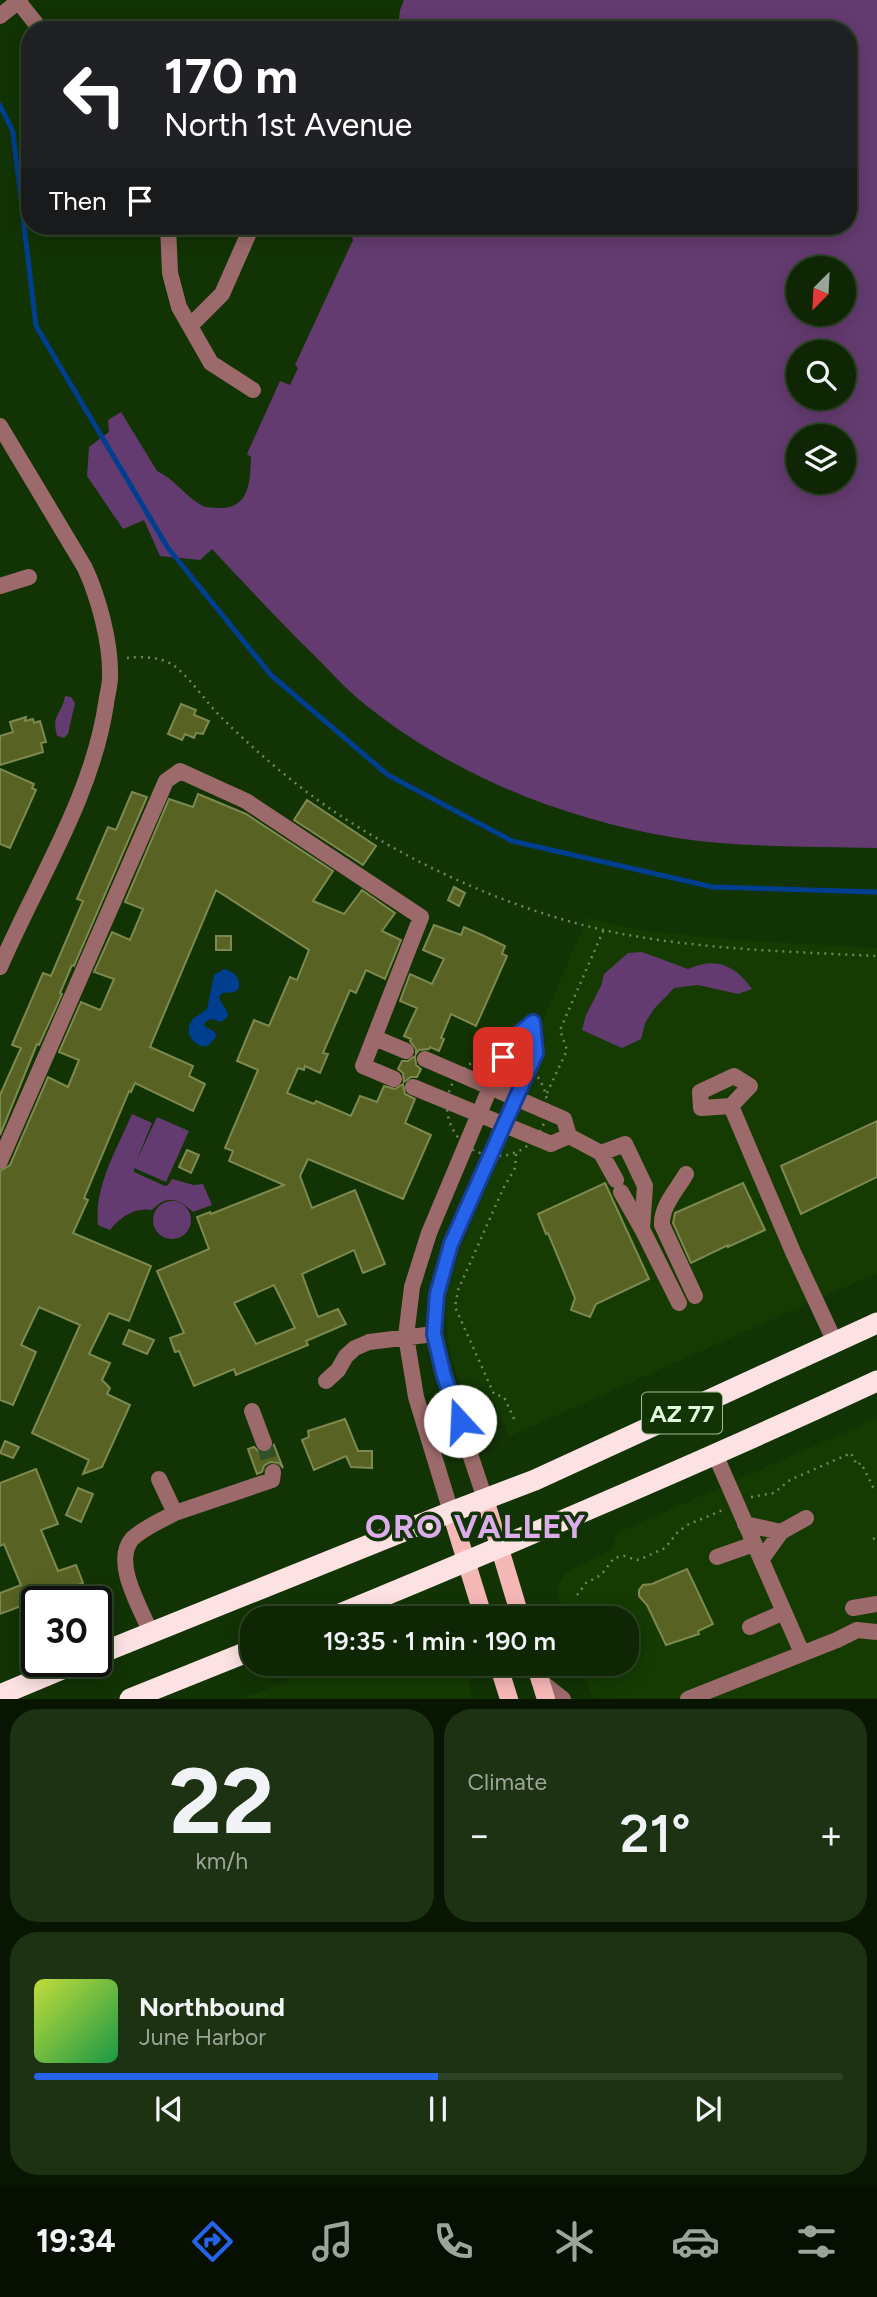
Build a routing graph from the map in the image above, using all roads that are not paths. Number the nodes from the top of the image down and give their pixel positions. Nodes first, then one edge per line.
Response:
1 (19, 1) edge
2 (0, 16) edge
3 (34, 21) edge
4 (169, 235) edge
5 (249, 235) edge
6 (191, 325) junction
7 (253, 390) dead end
8 (0, 426) edge
9 (29, 577) dead end
10 (0, 586) edge
11 (0, 967) edge
12 (375, 1038) junction
13 (406, 1051) dead end
14 (425, 1059) dead end
15 (445, 1068) junction
16 (394, 1079) dead end
17 (413, 1087) dead end
18 (490, 1087) junction
19 (432, 1095) junction
20 (516, 1098) junction
21 (731, 1106) dead end
22 (478, 1114) junction
23 (504, 1125) junction
24 (569, 1136) junction
25 (601, 1153) junction
26 (0, 1161) edge
27 (687, 1174) dead end
28 (642, 1228) junction
29 (695, 1296) dead end
30 (679, 1303) dead end
31 (877, 1323) edge
32 (434, 1334) junction
33 (406, 1336) junction
34 (835, 1342) junction
35 (326, 1381) dead end
36 (877, 1381) edge
37 (252, 1411) dead end
38 (264, 1443) tunnel mouth
39 (715, 1454) junction
40 (273, 1472) dead end
41 (159, 1479) dead end
42 (485, 1499) junction
43 (451, 1511) junction
44 (175, 1513) junction
45 (806, 1518) dead end
46 (745, 1524) junction
47 (781, 1532) junction
48 (754, 1544) junction
49 (500, 1547) junction
50 (717, 1558) dead end
51 (761, 1560) junction
52 (466, 1562) junction
53 (877, 1604) edge
54 (359, 1606) edge
55 (480, 1606) edge
56 (517, 1606) edge
57 (853, 1608) dead end
58 (784, 1612) junction
59 (750, 1627) dead end
60 (877, 1632) edge
61 (151, 1633) junction
62 (112, 1649) edge
63 (802, 1653) junction
64 (240, 1655) edge
65 (502, 1676) edge
66 (538, 1676) edge
67 (541, 1676) edge
68 (43, 1677) edge
69 (712, 1694) edge
70 (0, 1695) edge
71 (130, 1699) edge
72 (509, 1699) edge
73 (546, 1699) edge
74 (563, 1699) edge
75 (688, 1699) edge

1 - 2 street
1 - 3 street
4 - 6 street
5 - 6 street
6 - 7 street
8 - 11 street
9 - 10 street
12 - 13 street
12 - 16 street
12 - 26 street
14 - 15 street
15 - 18 street
15 - 19 street
17 - 19 street
18 - 20 street
18 - 20 street
18 - 22 street
19 - 22 street
20 - 23 street
20 - 24 street
21 - 34 street
22 - 23 street
22 - 33 street
23 - 24 street
23 - 32 street
24 - 25 street
25 - 28 street
25 - 28 street
27 - 29 street
28 - 30 street
31 - 34 highway, AZ 77
32 - 33 street
32 - 42 street
33 - 35 street
33 - 43 street
34 - 42 highway, AZ 77
36 - 39 highway, AZ 77
37 - 38 street
39 - 46 street
39 - 49 highway, AZ 77
40 - 44 street
41 - 44 street
42 - 43 highway, AZ 77
42 - 49 main road
43 - 52 main road
43 - 61 highway, AZ 77
44 - 61 street
45 - 47 street
46 - 47 street
46 - 48 street
47 - 51 street
48 - 50 street
48 - 51 street
49 - 52 highway, AZ 77
49 - 56 main road
51 - 58 street
52 - 54 highway, AZ 77
52 - 55 main road
53 - 57 street
58 - 59 street
58 - 63 street
60 - 63 street
61 - 62 highway, AZ 77
63 - 69 street
64 - 71 highway
65 - 72 main road
66 - 73 main road
67 - 74 street
68 - 70 highway
69 - 75 street

